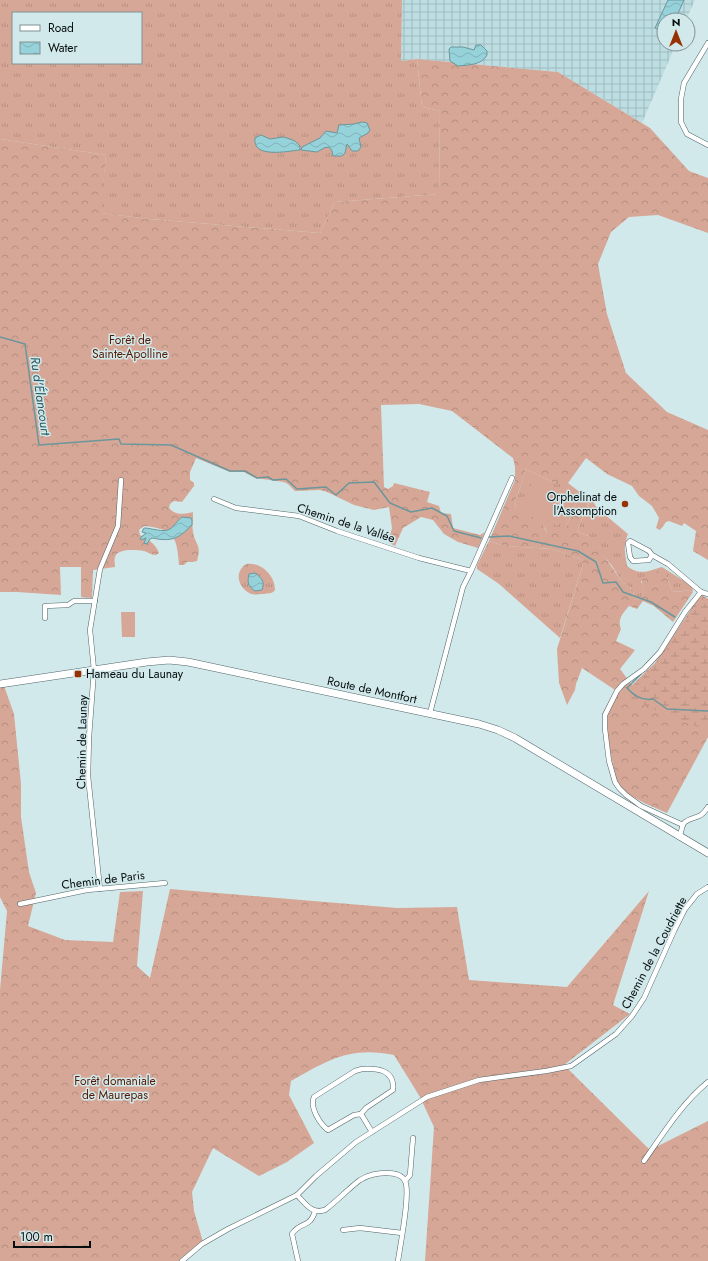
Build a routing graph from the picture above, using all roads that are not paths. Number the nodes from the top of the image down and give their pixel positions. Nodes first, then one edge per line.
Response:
1 (708, 43) edge
2 (708, 146) edge
3 (512, 478) dead end
4 (121, 480) dead end
5 (214, 499) dead end
6 (652, 555) junction
7 (471, 571) junction
8 (701, 592) junction
9 (708, 594) edge
10 (95, 601) junction
11 (45, 618) dead end
12 (94, 670) junction
13 (0, 684) edge
14 (430, 713) junction
15 (708, 807) edge
16 (683, 824) junction
17 (679, 837) junction
18 (708, 853) edge
19 (165, 883) dead end
20 (708, 887) edge
21 (100, 888) junction
22 (20, 904) dead end
23 (708, 1082) edge
24 (361, 1114) junction
25 (372, 1132) junction
26 (413, 1138) dead end
27 (644, 1161) dead end
28 (405, 1181) junction
29 (297, 1195) junction
30 (315, 1211) junction
31 (343, 1230) dead end
32 (402, 1233) junction
33 (182, 1261) edge
34 (298, 1261) edge
35 (398, 1261) edge

1 - 2 street
3 - 7 street
4 - 10 street, Chemin de Launay
5 - 7 street, Chemin de la Vallée
6 - 6 street
6 - 8 street
7 - 14 street
8 - 9 street
8 - 16 street
10 - 11 street
10 - 12 street, Chemin de Launay
12 - 13 street, Route de Montfort
12 - 14 street, Route de Montfort
12 - 21 street, Chemin de Launay
14 - 17 street, Route de Montfort
15 - 16 street
16 - 17 street
17 - 18 street, Route de Montfort
19 - 21 street, Chemin de Paris
20 - 25 street, Chemin de la Coudriette
21 - 22 street, Chemin de Paris
23 - 27 street
24 - 24 street
24 - 25 street
25 - 29 street, Chemin de la Coudriette
26 - 28 street
28 - 30 street
28 - 32 street
29 - 30 street
29 - 33 street, Chemin de la Coudriette
30 - 34 street
31 - 32 street
32 - 35 street

